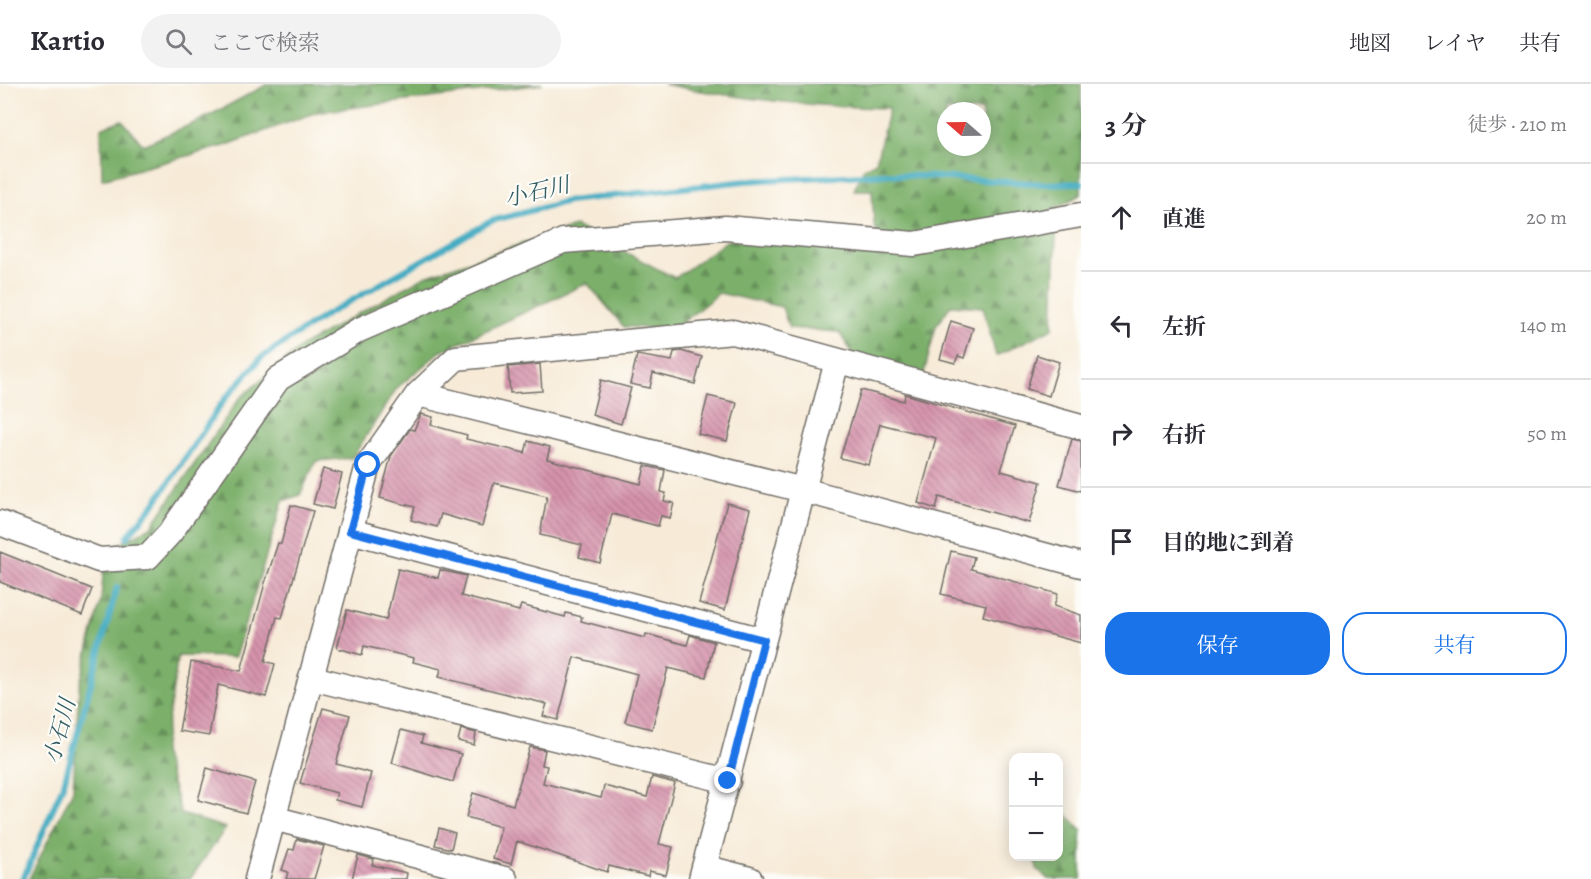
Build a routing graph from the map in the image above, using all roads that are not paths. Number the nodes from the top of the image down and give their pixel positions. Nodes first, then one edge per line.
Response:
1 (1081, 215) edge
2 (837, 361) junction
3 (418, 394) junction
4 (1081, 427) edge
5 (803, 490) junction
6 (0, 523) edge
7 (350, 531) junction
8 (1081, 565) edge
9 (764, 640) junction
10 (312, 678) junction
11 (728, 781) junction
12 (273, 818) junction
13 (703, 873) edge
14 (257, 879) edge
15 (506, 879) edge
16 (750, 879) edge

1 - 6 street
2 - 3 street
2 - 4 street
2 - 5 street
3 - 5 street
3 - 7 street
5 - 8 street
5 - 9 street
7 - 9 street
7 - 10 street
9 - 11 street
10 - 11 street
10 - 12 street
11 - 13 street
12 - 14 street
12 - 15 street
13 - 16 street

